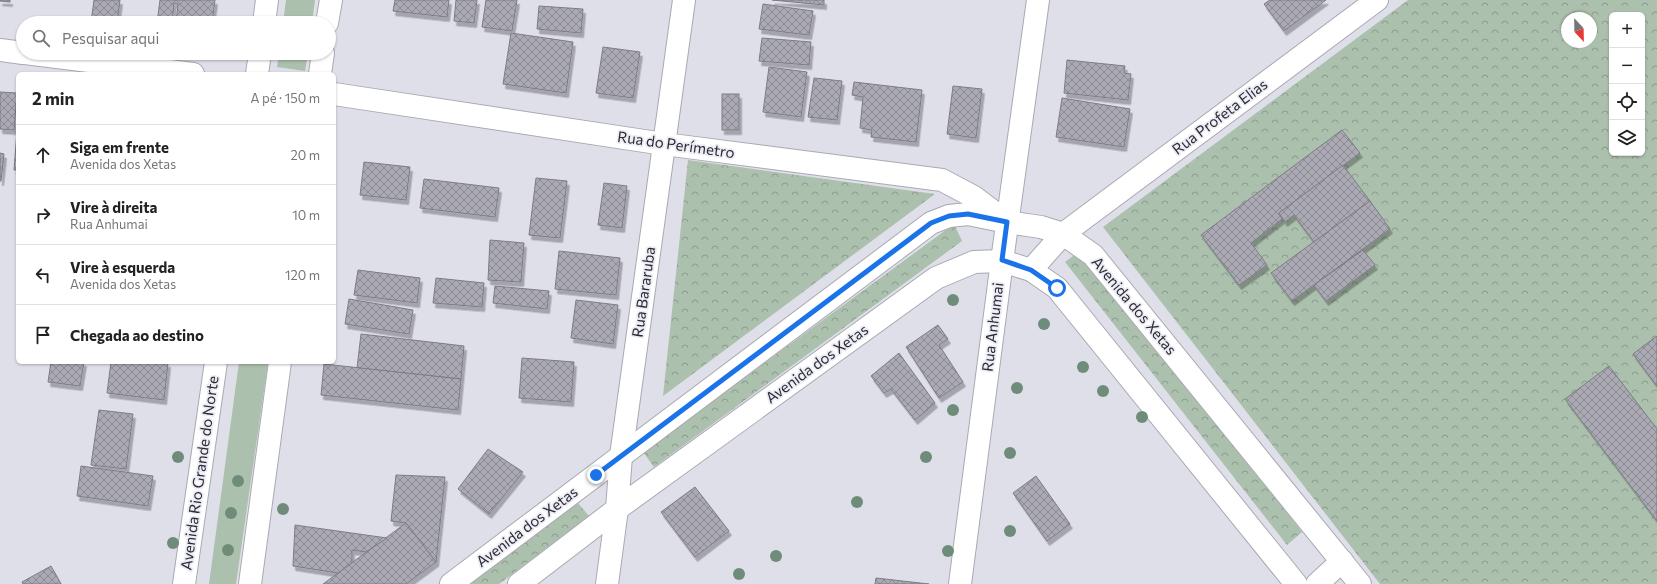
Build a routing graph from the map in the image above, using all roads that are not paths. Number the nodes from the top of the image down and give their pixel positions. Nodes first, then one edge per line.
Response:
1 (267, 0) edge
2 (331, 0) edge
3 (684, 0) edge
4 (1038, 0) edge
5 (1371, 2) edge
6 (265, 16) edge
7 (328, 16) edge
8 (0, 50) edge
9 (16, 52) edge
10 (80, 60) edge
11 (259, 60) edge
12 (322, 60) edge
13 (177, 72) edge
14 (257, 72) edge
15 (320, 72) edge
16 (336, 94) edge
17 (664, 144) junction
18 (1007, 222) junction
19 (1063, 234) junction
20 (1002, 260) junction
21 (1031, 270) junction
22 (216, 364) edge
23 (280, 364) edge
24 (622, 456) junction
25 (617, 509) junction
26 (1342, 561) junction
27 (184, 584) edge
28 (250, 584) edge
29 (452, 584) edge
30 (519, 584) edge
31 (607, 584) edge
32 (960, 584) edge
33 (1296, 584) edge
34 (1317, 584) edge
35 (1360, 584) edge

1 - 6 street
2 - 7 street
3 - 17 street, Rua Bararuba
4 - 18 street, Rua Anhumai
5 - 19 street, Rua Profeta Elias
8 - 9 street
10 - 13 street
11 - 14 street
12 - 15 street
16 - 17 street, Rua do Perímetro
17 - 18 street, Rua do Perímetro
17 - 24 street, Rua Bararuba
18 - 19 street, Avenida dos Xetas
18 - 20 street, Rua Anhumai
18 - 24 street, Avenida dos Xetas
19 - 21 street, Rua Profeta Elias
19 - 26 street, Avenida dos Xetas
20 - 21 street, Avenida dos Xetas
20 - 25 street, Avenida dos Xetas
20 - 32 street, Rua Anhumai
21 - 33 street, Avenida dos Xetas
22 - 27 street, Avenida Rio Grande do Norte
23 - 28 street
24 - 25 street, Rua Bararuba
24 - 29 street, Avenida dos Xetas
25 - 30 street, Avenida dos Xetas
25 - 31 street, Rua Bararuba
26 - 34 street
26 - 35 street, Avenida dos Xetas

